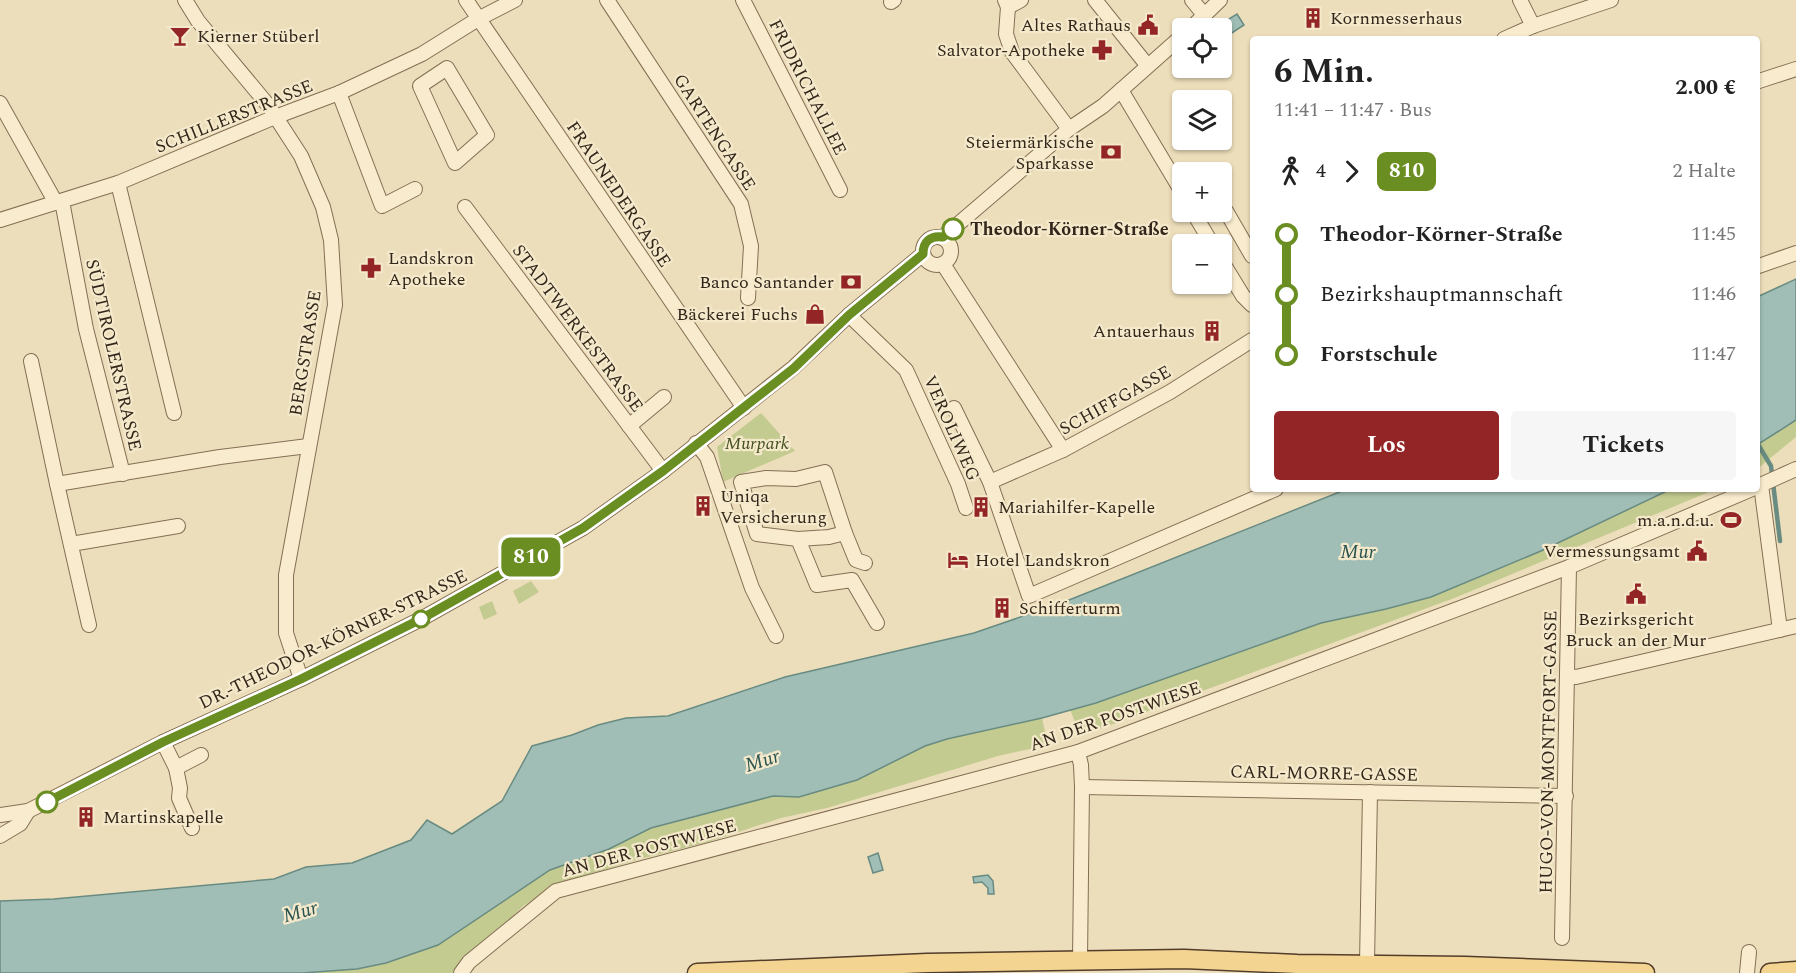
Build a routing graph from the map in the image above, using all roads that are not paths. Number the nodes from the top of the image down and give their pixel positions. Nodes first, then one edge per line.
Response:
1 (185, 0) edge
2 (466, 0) edge
3 (515, 0) edge
4 (607, 0) edge
5 (743, 0) edge
6 (1095, 0) edge
7 (1192, 0) edge
8 (1220, 0) edge
9 (1520, 0) edge
10 (1611, 0) edge
11 (1011, 2) edge
12 (1205, 16) junction
13 (1203, 18) edge
14 (478, 19) junction
15 (1533, 26) junction
16 (1511, 36) edge
17 (1172, 45) edge
18 (422, 54) junction
19 (1147, 66) junction
20 (1796, 69) edge
21 (435, 76) junction
22 (1760, 81) edge
23 (1121, 90) junction
24 (339, 93) junction
25 (0, 103) edge
26 (275, 117) junction
27 (1069, 129) junction
28 (1172, 175) edge
29 (118, 183) junction
30 (415, 189) dead end
31 (840, 190) dead end
32 (59, 202) junction
33 (465, 207) dead end
34 (0, 220) edge
35 (1232, 221) edge
36 (943, 237) junction
37 (1250, 253) edge
38 (1796, 253) edge
39 (923, 254) junction
40 (943, 264) junction
41 (1760, 266) edge
42 (1232, 277) edge
43 (748, 298) dead end
44 (1248, 301) edge
45 (849, 315) junction
46 (1250, 341) edge
47 (31, 361) dead end
48 (664, 397) dead end
49 (744, 408) junction
50 (954, 408) dead end
51 (174, 413) dead end
52 (629, 426) junction
53 (696, 443) junction
54 (308, 446) junction
55 (1063, 450) junction
56 (663, 471) junction
57 (1790, 472) edge
58 (123, 474) junction
59 (741, 482) junction
60 (990, 482) junction
61 (57, 484) junction
62 (1760, 486) edge
63 (718, 490) junction
64 (1269, 492) edge
65 (1745, 492) edge
66 (1760, 492) edge
67 (966, 508) dead end
68 (178, 526) dead end
69 (845, 533) junction
70 (798, 539) junction
71 (71, 544) junction
72 (865, 563) dead end
73 (1569, 567) junction
74 (877, 622) dead end
75 (89, 625) dead end
76 (1796, 626) edge
77 (1780, 630) junction
78 (776, 636) dead end
79 (1567, 676) junction
80 (301, 679) junction
81 (163, 742) junction
82 (1078, 752) junction
83 (201, 755) dead end
84 (176, 768) junction
85 (1082, 787) junction
86 (1370, 792) junction
87 (1566, 796) junction
88 (28, 812) junction
89 (0, 815) edge
90 (192, 828) dead end
91 (0, 836) edge
92 (1562, 938) dead end
93 (1749, 952) dead end
94 (1080, 960) junction
95 (1367, 964) junction
96 (1297, 968) edge
97 (1796, 971) edge
98 (462, 973) edge
99 (697, 973) edge
100 (1645, 973) edge
101 (1747, 973) edge
102 (1770, 973) edge

1 - 26 street, BERGSTRASSE
2 - 14 street, FRAUNEDERGASSE
3 - 14 street, SCHILLERSTRASSE
4 - 43 street, GARTENGASSE
5 - 31 street, FRIDRICHALLEE
6 - 19 street
7 - 12 street
8 - 12 street
9 - 15 street
10 - 15 street
11 - 27 street
12 - 13 street
14 - 18 street, SCHILLERSTRASSE
14 - 49 street, FRAUNEDERGASSE
15 - 16 street
17 - 19 street
18 - 21 street
18 - 24 street, SCHILLERSTRASSE
19 - 23 street
20 - 22 street
21 - 21 street
23 - 27 street
23 - 28 street
24 - 26 street, SCHILLERSTRASSE
24 - 30 street
25 - 32 street, SÜDTIROLERSTRASSE
26 - 29 street, SCHILLERSTRASSE
26 - 54 street, BERGSTRASSE
27 - 36 street
29 - 32 street, SCHILLERSTRASSE
29 - 51 street
32 - 34 street, SCHILLERSTRASSE
32 - 58 street, SÜDTIROLERSTRASSE
33 - 52 street, STADTWERKESTRASSE
35 - 37 street
36 - 39 street
36 - 40 street
38 - 41 street
39 - 40 street
39 - 45 street, DR.-THEODOR-KÖRNER-STRASSE
40 - 55 street
42 - 44 street
45 - 49 street, DR.-THEODOR-KÖRNER-STRASSE
45 - 67 street, VEROLIWEG
46 - 55 street, SCHIFFGASSE
47 - 61 street
48 - 52 street
49 - 53 street, DR.-THEODOR-KÖRNER-STRASSE
50 - 60 street
52 - 56 street, STADTWERKESTRASSE
53 - 56 street, DR.-THEODOR-KÖRNER-STRASSE
53 - 63 street
54 - 58 street, SÜDTIROLERSTRASSE
54 - 80 street, BERGSTRASSE
55 - 60 street, SCHIFFGASSE
56 - 80 street, DR.-THEODOR-KÖRNER-STRASSE
57 - 62 street, AN DER POSTWIESE
58 - 61 street
59 - 63 street
59 - 69 street
59 - 70 street
60 - 64 street
61 - 71 street
63 - 78 street
65 - 73 street, AN DER POSTWIESE
66 - 77 street
68 - 71 street
69 - 70 street
69 - 72 street
70 - 74 street
71 - 75 street
73 - 79 street, HUGO-VON-MONTFORT-GASSE
73 - 82 street, AN DER POSTWIESE
76 - 77 street
77 - 79 street
79 - 87 street, HUGO-VON-MONTFORT-GASSE
80 - 81 street, DR.-THEODOR-KÖRNER-STRASSE
81 - 84 street
81 - 88 street, DR.-THEODOR-KÖRNER-STRASSE
82 - 85 street
82 - 98 street, AN DER POSTWIESE
83 - 84 street
84 - 90 street
85 - 86 street, CARL-MORRE-GASSE
85 - 94 street
86 - 87 street, CARL-MORRE-GASSE
86 - 95 street
87 - 92 street, HUGO-VON-MONTFORT-GASSE
88 - 89 street, DR.-THEODOR-KÖRNER-STRASSE
88 - 91 street, DR.-THEODOR-KÖRNER-STRASSE
93 - 101 street
94 - 96 main road
94 - 99 main road
95 - 96 main road
95 - 100 main road
97 - 102 main road

